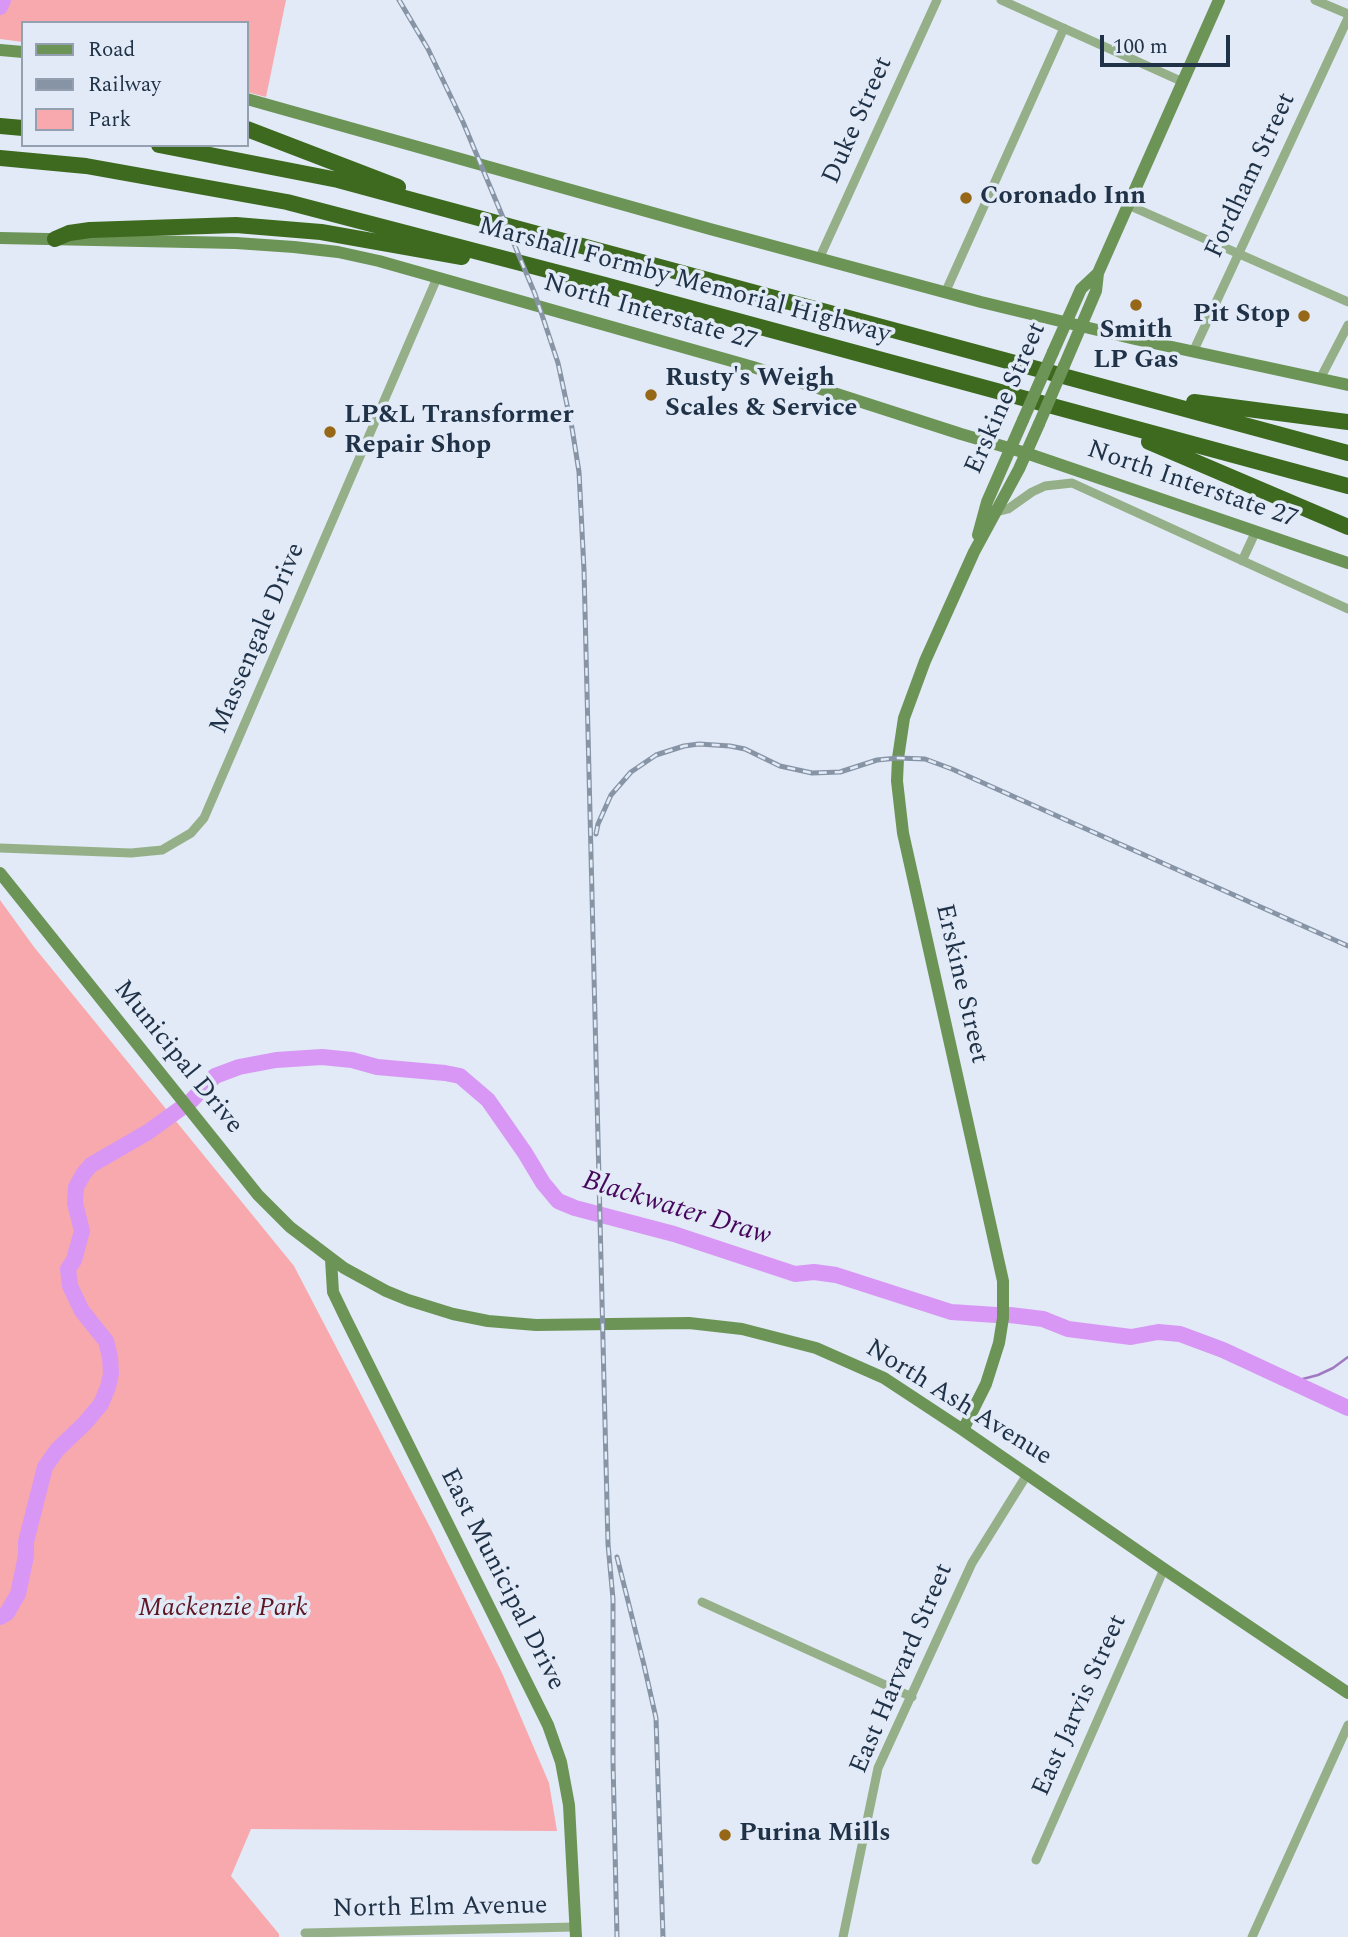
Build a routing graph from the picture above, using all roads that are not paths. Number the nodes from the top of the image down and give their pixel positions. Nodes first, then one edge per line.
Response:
1 (937, 0) edge
2 (1001, 0) edge
3 (1219, 0) edge
4 (1315, 0) edge
5 (1348, 16) edge
6 (1064, 28) junction
7 (0, 50) edge
8 (21, 52) edge
9 (1183, 82) junction
10 (248, 99) edge
11 (0, 126) edge
12 (21, 128) edge
13 (248, 129) edge
14 (169, 147) edge
15 (0, 158) edge
16 (1128, 205) junction
17 (438, 206) junction
18 (0, 238) edge
19 (55, 239) junction
20 (1239, 254) junction
21 (819, 259) junction
22 (1098, 273) junction
23 (438, 278) junction
24 (599, 284) junction
25 (945, 292) junction
26 (1348, 302) edge
27 (1065, 323) junction
28 (1348, 325) edge
29 (1082, 327) junction
30 (1193, 352) junction
31 (1320, 379) junction
32 (1348, 385) edge
33 (1141, 396) junction
34 (1065, 410) junction
35 (1348, 422) edge
36 (1010, 449) junction
37 (1026, 453) junction
38 (1348, 453) edge
39 (1348, 486) edge
40 (996, 512) junction
41 (1348, 527) edge
42 (1255, 533) junction
43 (974, 552) junction
44 (1242, 561) junction
45 (1348, 563) edge
46 (1348, 609) edge
47 (0, 848) edge
48 (0, 873) edge
49 (331, 1259) junction
50 (963, 1430) junction
51 (1028, 1473) junction
52 (1164, 1569) junction
53 (702, 1602) dead end
54 (1348, 1693) edge
55 (912, 1697) junction
56 (1348, 1725) edge
57 (1036, 1860) dead end
58 (575, 1932) edge
59 (305, 1933) dead end
60 (499, 1933) edge
61 (431, 1934) edge
62 (362, 1935) edge
63 (843, 1937) edge
64 (1252, 1937) edge

1 - 21 street, Duke Street
2 - 6 street
3 - 9 street, Erskine Street
4 - 5 street
5 - 20 street, Fordham Street
6 - 9 street
6 - 25 street
7 - 8 street
9 - 16 street, Erskine Street
10 - 21 street
11 - 12 highway
13 - 17 highway
14 - 17 highway, Marshall Formby Memorial Highway
15 - 24 highway, Marshall Formby Memorial Highway
16 - 20 street
16 - 22 street, Erskine Street
17 - 33 highway, Marshall Formby Memorial Highway
18 - 19 street, North Interstate 27
19 - 23 street, North Interstate 27
19 - 24 highway
20 - 26 street
20 - 30 street, Fordham Street
21 - 25 street
22 - 27 street, Erskine Street
22 - 29 street, Erskine Street
23 - 36 street, North Interstate 27
23 - 47 street, Massengale Drive
24 - 34 highway, Marshall Formby Memorial Highway
25 - 27 street
27 - 29 street
27 - 36 street, Erskine Street, bridge
28 - 31 street
29 - 30 street
29 - 37 street, Erskine Street, bridge
30 - 31 street
31 - 32 street
33 - 35 highway
33 - 38 highway, Marshall Formby Memorial Highway
34 - 39 highway, Marshall Formby Memorial Highway
34 - 41 highway
36 - 37 street, North Interstate 27
36 - 43 street, Erskine Street
37 - 40 street, Erskine Street
37 - 42 street, North Interstate 27
40 - 43 street, Erskine Street
40 - 44 street
42 - 44 street
42 - 45 street, North Interstate 27
43 - 50 street, Erskine Street
44 - 46 street
48 - 49 street, Municipal Drive
49 - 50 street, North Ash Avenue
49 - 58 street, East Municipal Drive
50 - 51 street, North Ash Avenue
51 - 52 street, North Ash Avenue
51 - 55 street, East Harvard Street
52 - 54 street, North Ash Avenue
52 - 57 street, East Jarvis Street
53 - 55 street
55 - 63 street, East Harvard Street
56 - 64 street
58 - 60 street, North Elm Avenue
59 - 62 street, North Elm Avenue
60 - 61 street, North Elm Avenue
61 - 62 street, North Elm Avenue

